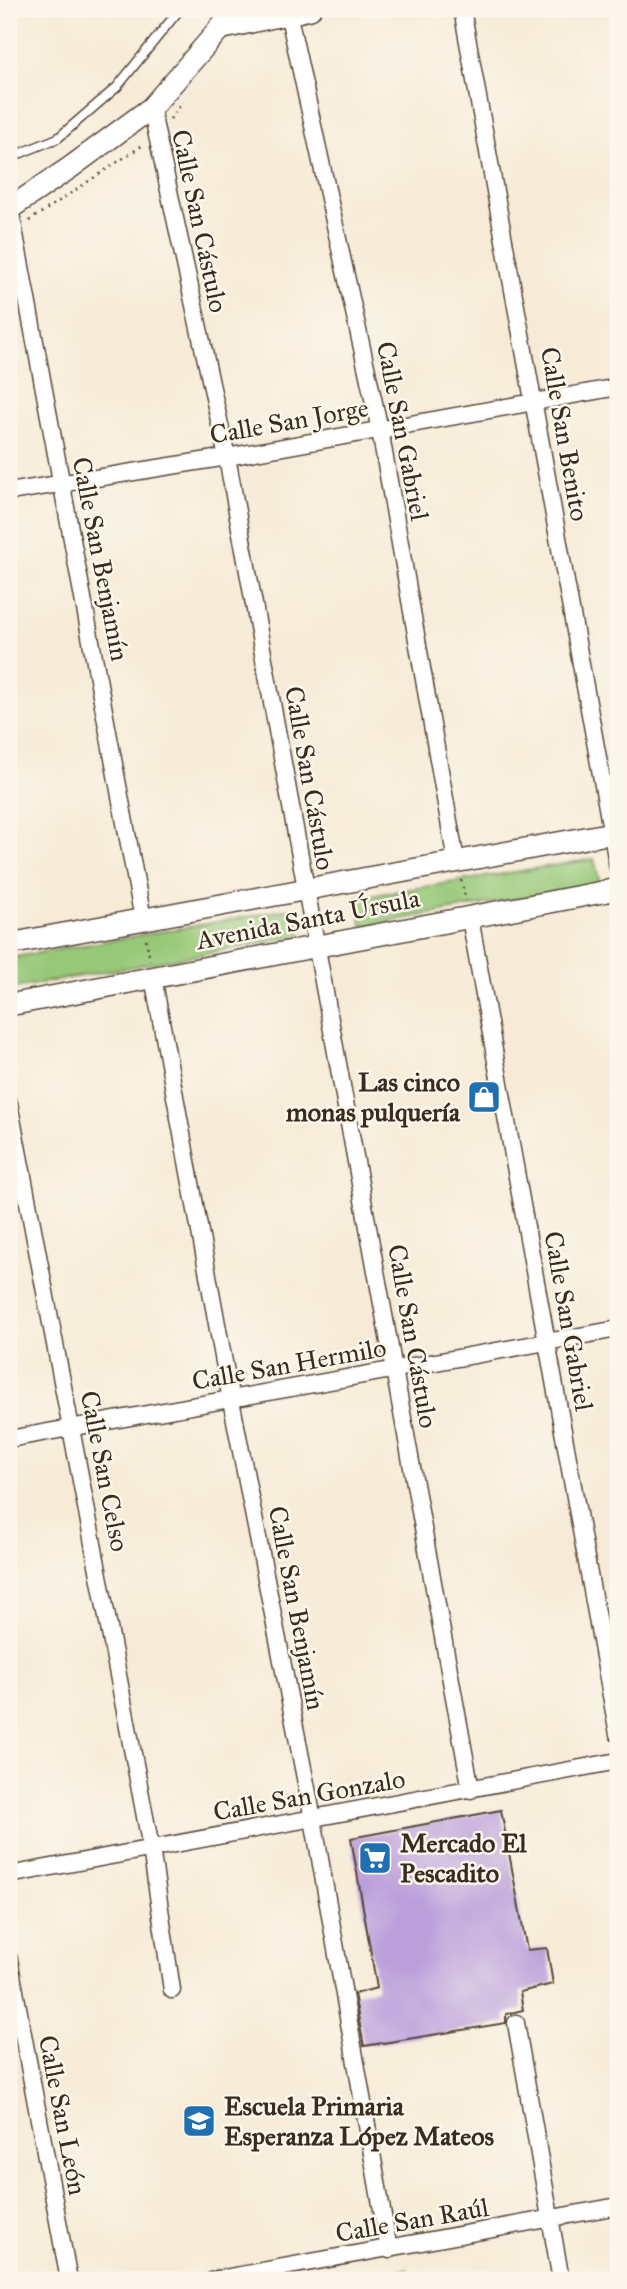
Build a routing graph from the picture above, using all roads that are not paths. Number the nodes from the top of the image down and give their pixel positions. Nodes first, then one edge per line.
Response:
1 (180, 9) edge
2 (237, 9) edge
3 (310, 9) edge
4 (461, 9) edge
5 (288, 12) junction
6 (219, 29) junction
7 (151, 108) junction
8 (9, 158) edge
9 (10, 209) edge
10 (618, 387) edge
11 (535, 402) junction
12 (380, 430) junction
13 (228, 457) junction
14 (61, 484) junction
15 (9, 492) edge
16 (615, 833) edge
17 (456, 862) junction
18 (618, 868) edge
19 (618, 889) edge
20 (306, 890) junction
21 (470, 918) junction
22 (143, 919) junction
23 (9, 944) edge
24 (316, 945) junction
25 (153, 977) junction
26 (9, 1005) edge
27 (9, 1103) edge
28 (618, 1329) edge
29 (548, 1343) junction
30 (395, 1371) junction
31 (231, 1400) junction
32 (72, 1427) junction
33 (9, 1439) edge
34 (618, 1734) edge
35 (618, 1761) edge
36 (471, 1790) junction
37 (313, 1819) junction
38 (151, 1849) junction
39 (9, 1875) edge
40 (9, 1959) edge
41 (172, 1990) dead end
42 (516, 2023) dead end
43 (618, 2206) edge
44 (550, 2220) junction
45 (389, 2250) junction
46 (69, 2280) edge
47 (214, 2280) edge
48 (561, 2280) edge

1 - 8 lane
2 - 6 street
3 - 5 street
4 - 11 street, Calle San Benito
5 - 6 street
5 - 12 street, Calle San Gabriel
6 - 7 street
7 - 9 street
7 - 13 street, Calle San Cástulo
9 - 14 street, Calle San Benjamín
10 - 11 street, Calle San Jorge
11 - 12 street, Calle San Jorge
11 - 16 street, Calle San Benito
12 - 13 street, Calle San Jorge
12 - 17 street, Calle San Gabriel
13 - 14 street, Calle San Jorge
13 - 20 street, Calle San Cástulo
14 - 15 street, Calle San Jorge
14 - 22 street, Calle San Benjamín
16 - 17 street, Avenida Santa Úrsula
16 - 18 street, Calle San Benito
17 - 20 street, Avenida Santa Úrsula
19 - 21 street, Avenida Santa Úrsula
20 - 22 street, Avenida Santa Úrsula
20 - 24 street, Calle San Cástulo
21 - 24 street, Avenida Santa Úrsula
21 - 29 street, Calle San Gabriel
22 - 23 street, Avenida Santa Úrsula
24 - 25 street, Avenida Santa Úrsula
24 - 30 street, Calle San Cástulo
25 - 26 street, Avenida Santa Úrsula
25 - 31 street, Calle San Benjamín
27 - 32 street, Calle San Celso
28 - 29 street, Calle San Hermilo
29 - 30 street, Calle San Hermilo
29 - 34 street, Calle San Gabriel
30 - 31 street, Calle San Hermilo
30 - 36 street, Calle San Cástulo
31 - 32 street, Calle San Hermilo
31 - 37 street, Calle San Benjamín
32 - 33 street, Calle San Hermilo
32 - 38 street, Calle San Celso
35 - 36 street, Calle San Gonzalo
36 - 37 street, Calle San Gonzalo
37 - 38 street, Calle San Gonzalo
37 - 45 street, Calle San Benjamín
38 - 39 street, Calle San Gonzalo
38 - 41 street, Calle San Celso
40 - 46 street, Calle San León
42 - 44 street
43 - 44 street, Calle San Raúl
44 - 45 street, Calle San Raúl
44 - 48 street
45 - 47 street, Calle San Raúl

